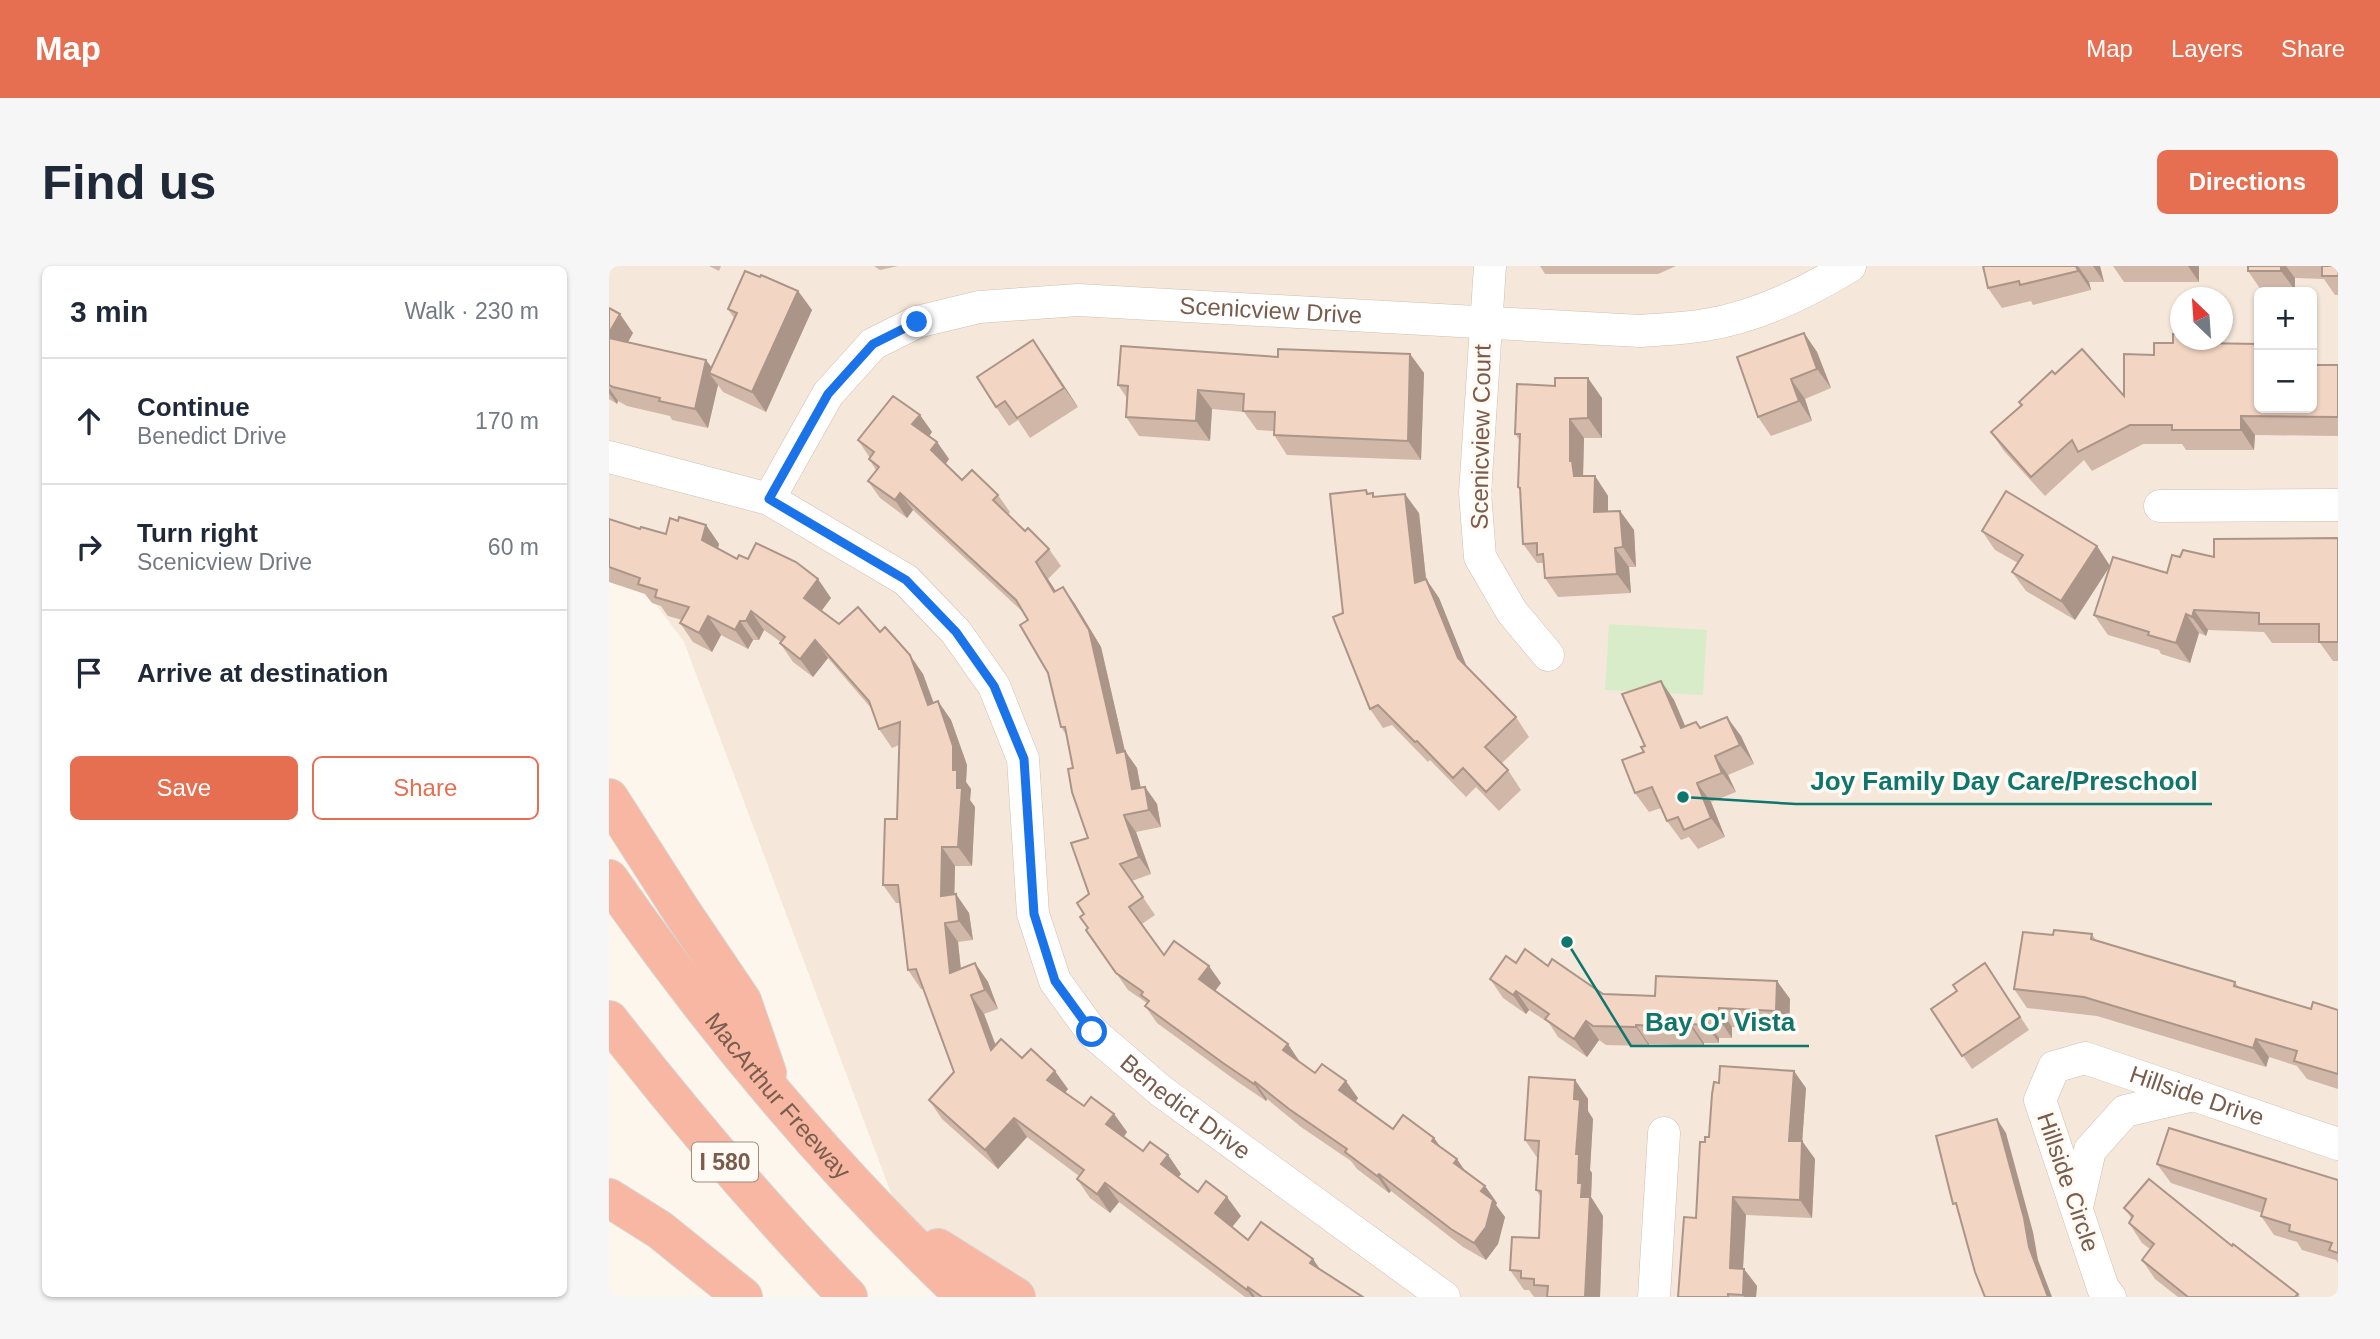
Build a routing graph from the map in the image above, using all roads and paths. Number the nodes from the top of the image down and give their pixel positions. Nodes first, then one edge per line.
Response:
1 (1490, 266) edge
2 (1850, 266) edge
3 (1484, 323) junction
4 (609, 457) edge
5 (769, 499) junction
6 (2338, 505) edge
7 (2160, 506) dead end
8 (1548, 655) dead end
9 (609, 798) edge
10 (609, 879) edge
11 (609, 1020) edge
12 (2054, 1067) joint
13 (774, 1095) junction
14 (2194, 1095) junction
15 (1664, 1133) dead end
16 (2338, 1144) edge
17 (609, 1198) edge
18 (2077, 1208) junction
19 (878, 1210) junction
20 (743, 1297) edge
21 (848, 1297) edge
22 (965, 1297) edge
23 (1016, 1297) edge
24 (1444, 1297) edge
25 (1654, 1297) edge
26 (2110, 1297) edge

1 - 3 street, Scenicview Court
2 - 3 street, Scenicview Drive
3 - 5 street, Scenicview Drive
3 - 8 street, Scenicview Court
4 - 5 street, Benedict Drive
5 - 24 street, Benedict Drive
6 - 7 street
9 - 13 highway
10 - 13 highway, MacArthur Freeway
11 - 21 highway, I 580
12 - 14 street, Hillside Drive
12 - 18 street, Hillside Circle
13 - 19 highway, MacArthur Freeway
14 - 16 street, Hillside Drive
14 - 18 street
15 - 25 street
17 - 20 highway
18 - 26 street, Hillside Circle
19 - 22 highway, MacArthur Freeway
19 - 23 highway

